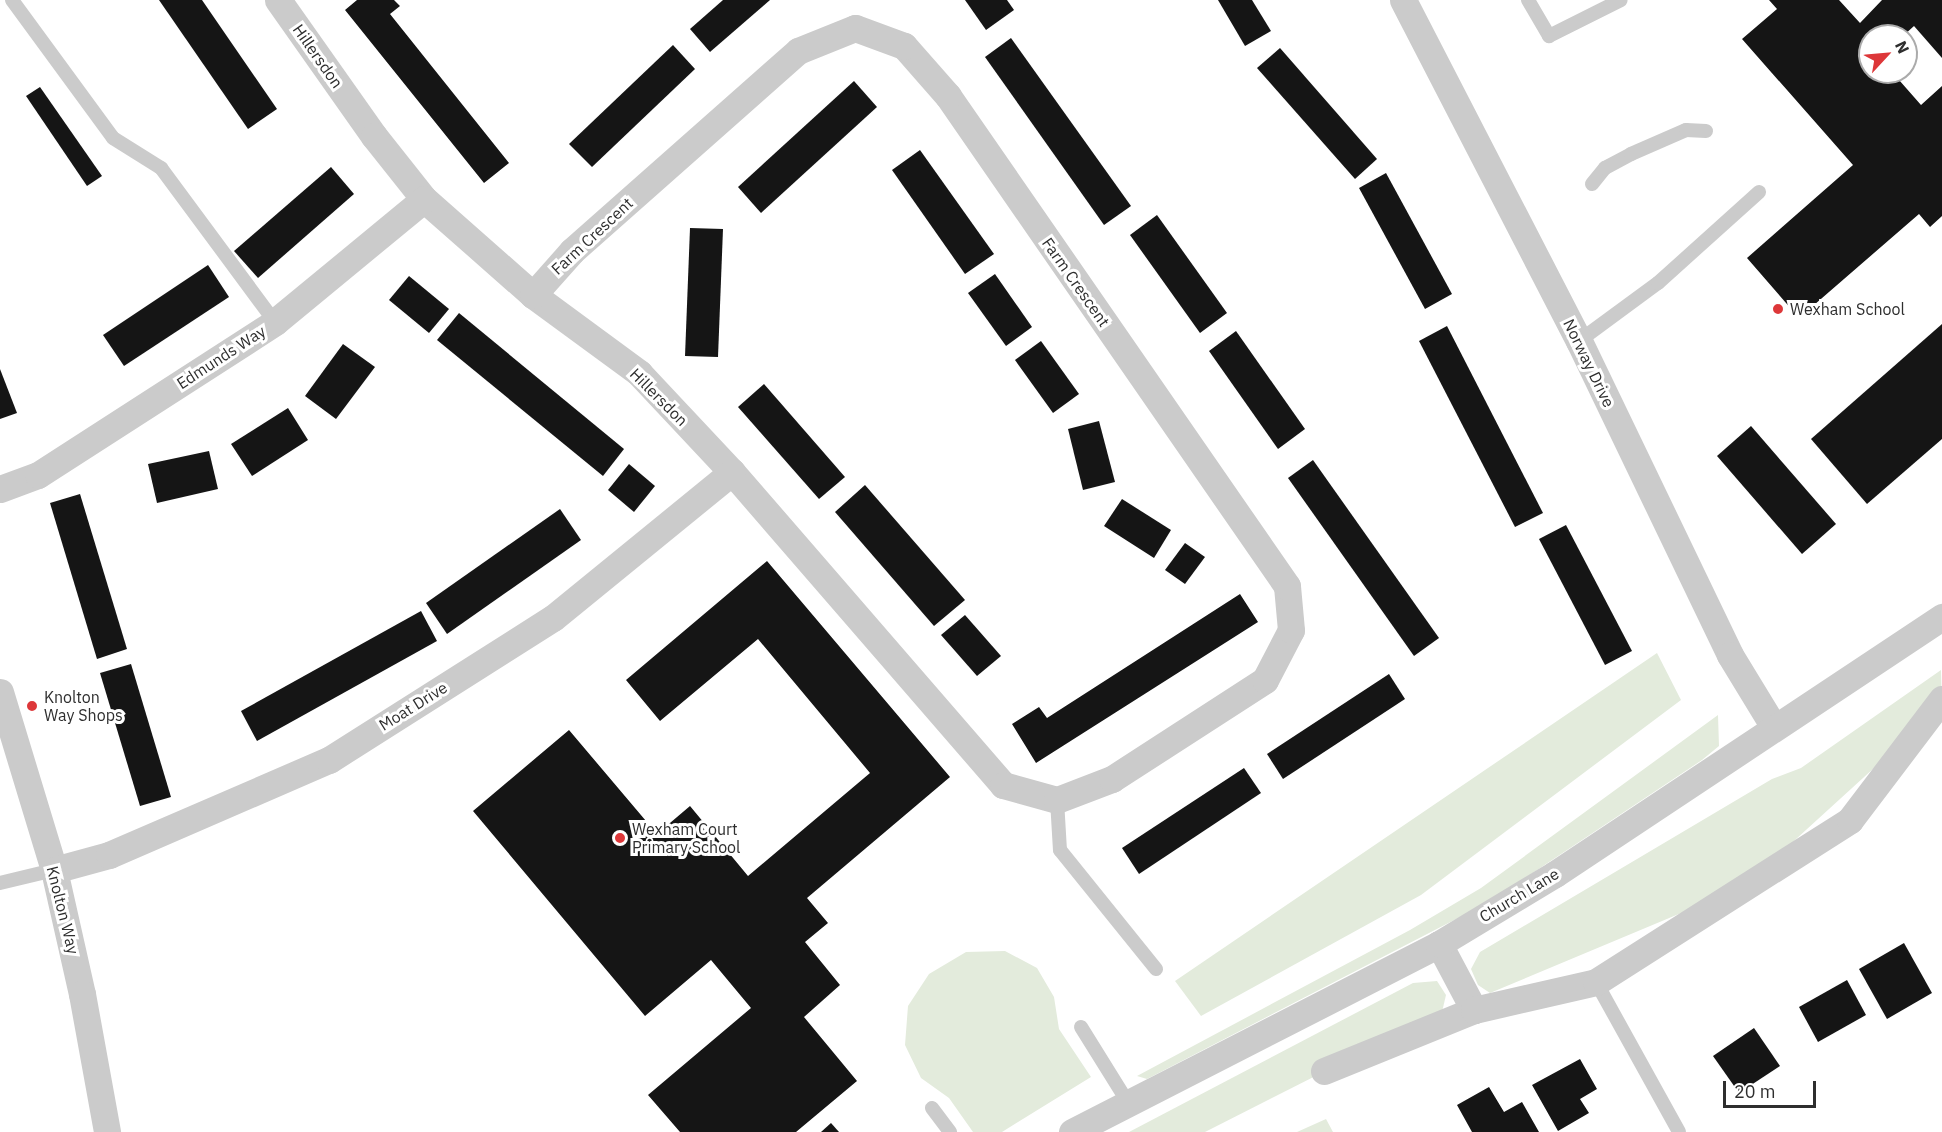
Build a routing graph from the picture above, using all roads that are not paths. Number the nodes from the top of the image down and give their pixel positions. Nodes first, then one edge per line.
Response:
1 (12, 0) edge
2 (278, 0) edge
3 (1528, 0) edge
4 (1621, 0) edge
5 (1405, 1) edge
6 (1706, 131) dead end
7 (1592, 184) dead end
8 (1759, 192) dead end
9 (424, 199) junction
10 (533, 295) junction
11 (275, 322) junction
12 (1579, 341) junction
13 (732, 472) junction
14 (0, 489) edge
15 (1942, 617) edge
16 (0, 692) edge
17 (1942, 699) edge
18 (1774, 727) junction
19 (1057, 800) junction
20 (54, 870) junction
21 (0, 883) edge
22 (1439, 944) junction
23 (1156, 969) dead end
24 (1596, 982) junction
25 (1474, 1010) junction
26 (1081, 1027) dead end
27 (1324, 1071) dead end
28 (1127, 1101) junction
29 (932, 1108) dead end
30 (107, 1132) edge
31 (950, 1132) edge
32 (1072, 1132) edge
33 (1679, 1132) edge

1 - 11 lane
2 - 9 street, Hillersdon
3 - 4 lane
5 - 12 street, Norway Drive
6 - 7 lane
8 - 12 lane
9 - 10 street, Hillersdon
9 - 11 street, Edmunds Way
10 - 13 street, Hillersdon
10 - 19 street, Farm Crescent
11 - 14 street, Edmunds Way
12 - 18 street, Norway Drive
13 - 19 street, Hillersdon
13 - 20 street, Moat Drive
15 - 18 street, Church Lane
16 - 20 street, Knolton Way
17 - 24 street
18 - 22 street, Church Lane
19 - 23 lane
20 - 21 lane
20 - 30 street, Knolton Way
22 - 25 street
22 - 28 street, Church Lane
24 - 25 street
24 - 33 lane
25 - 27 street
26 - 28 lane
28 - 32 street, Church Lane
29 - 31 lane

